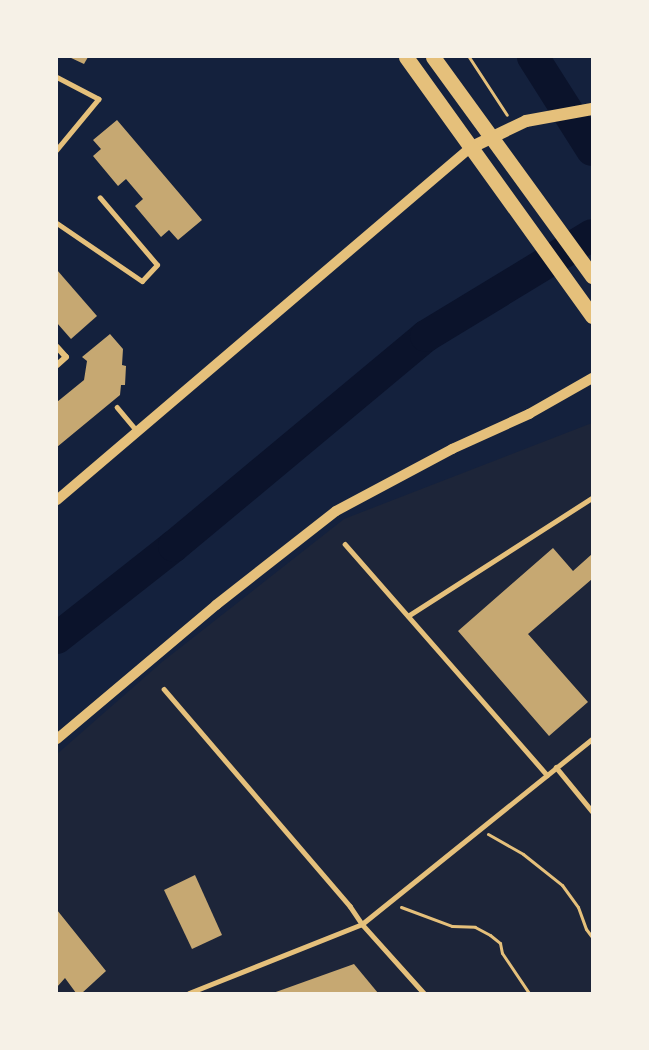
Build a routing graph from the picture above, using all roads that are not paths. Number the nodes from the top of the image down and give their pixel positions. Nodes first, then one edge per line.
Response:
1 (406, 57) edge
2 (433, 57) edge
3 (57, 77) edge
4 (592, 109) edge
5 (490, 138) junction
6 (470, 148) junction
7 (57, 150) edge
8 (100, 198) dead end
9 (57, 223) edge
10 (592, 276) edge
11 (589, 311) edge
12 (57, 347) edge
13 (57, 365) edge
14 (592, 378) edge
15 (117, 407) dead end
16 (137, 431) junction
17 (592, 498) edge
18 (57, 500) edge
19 (345, 544) dead end
20 (408, 616) junction
21 (164, 689) dead end
22 (57, 739) edge
23 (592, 739) edge
24 (556, 767) junction
25 (547, 774) junction
26 (592, 811) edge
27 (362, 924) junction
28 (189, 993) edge
29 (424, 993) edge

1 - 6 main road
2 - 5 main road
3 - 7 lane
4 - 5 main road
5 - 6 main road
5 - 10 main road
6 - 11 main road
6 - 16 street
8 - 9 lane
12 - 13 street
14 - 22 street
15 - 16 lane
16 - 18 street
17 - 20 lane
19 - 20 lane
20 - 25 lane
21 - 27 lane
23 - 24 lane
24 - 25 lane
24 - 26 lane
25 - 27 lane
27 - 28 lane
27 - 29 lane

